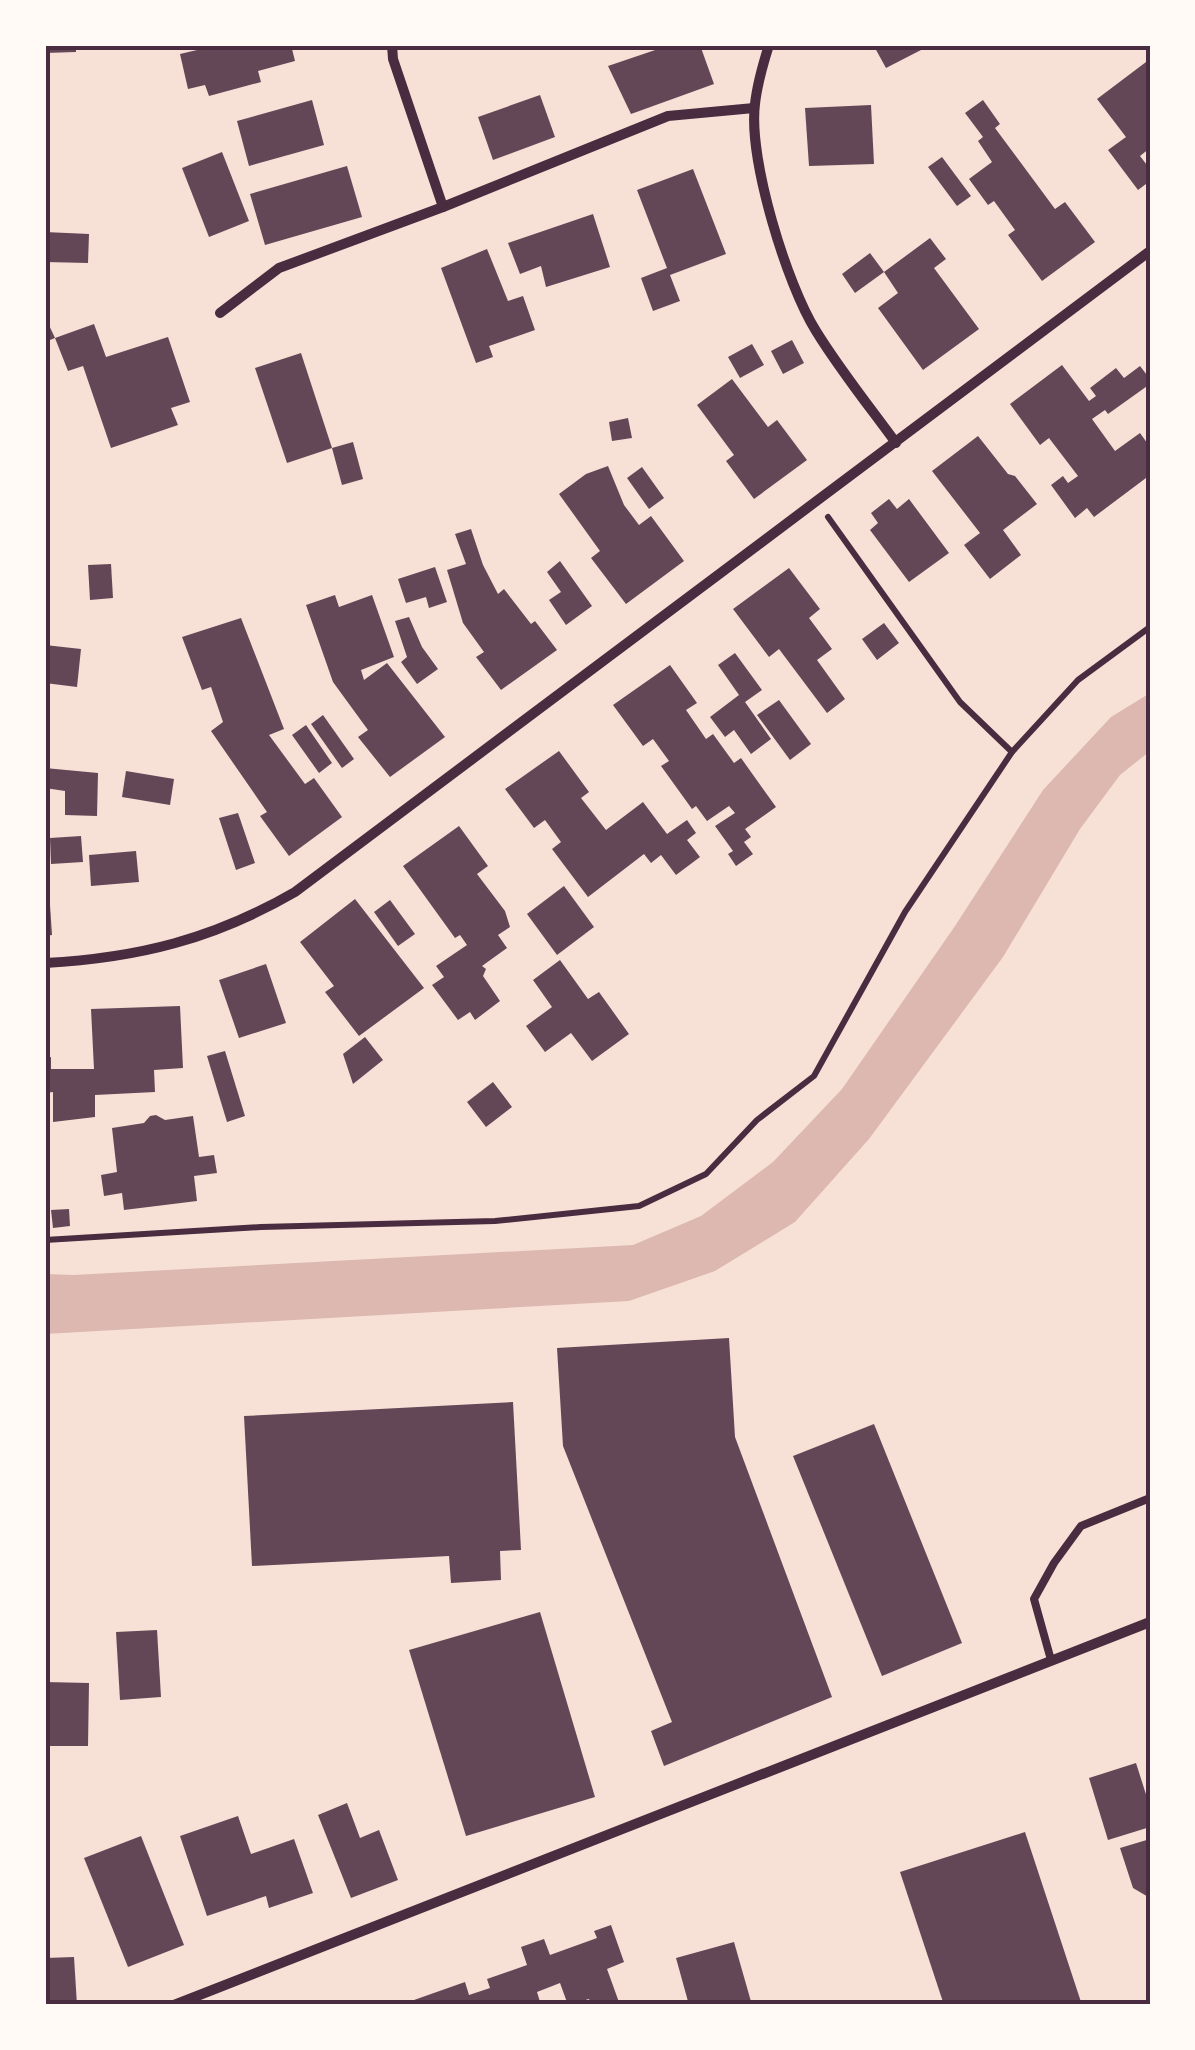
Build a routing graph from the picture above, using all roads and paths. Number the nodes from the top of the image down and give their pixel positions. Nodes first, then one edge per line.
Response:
1 (392, 45) edge
2 (769, 45) edge
3 (754, 108) junction
4 (443, 207) junction
5 (1150, 252) edge
6 (220, 313) dead end
7 (896, 443) junction
8 (817, 502) junction
9 (1150, 627) edge
10 (1012, 752) junction
11 (45, 963) edge
12 (45, 1240) edge
13 (1150, 1498) edge
14 (1150, 1622) edge
15 (1052, 1660) junction
16 (174, 2005) edge

1 - 4 street
2 - 3 street
3 - 4 street
3 - 7 street
4 - 6 street
5 - 7 street
7 - 8 street
8 - 10 path
8 - 11 street
9 - 10 path
10 - 12 path
13 - 15 lane
14 - 15 street
15 - 16 street

